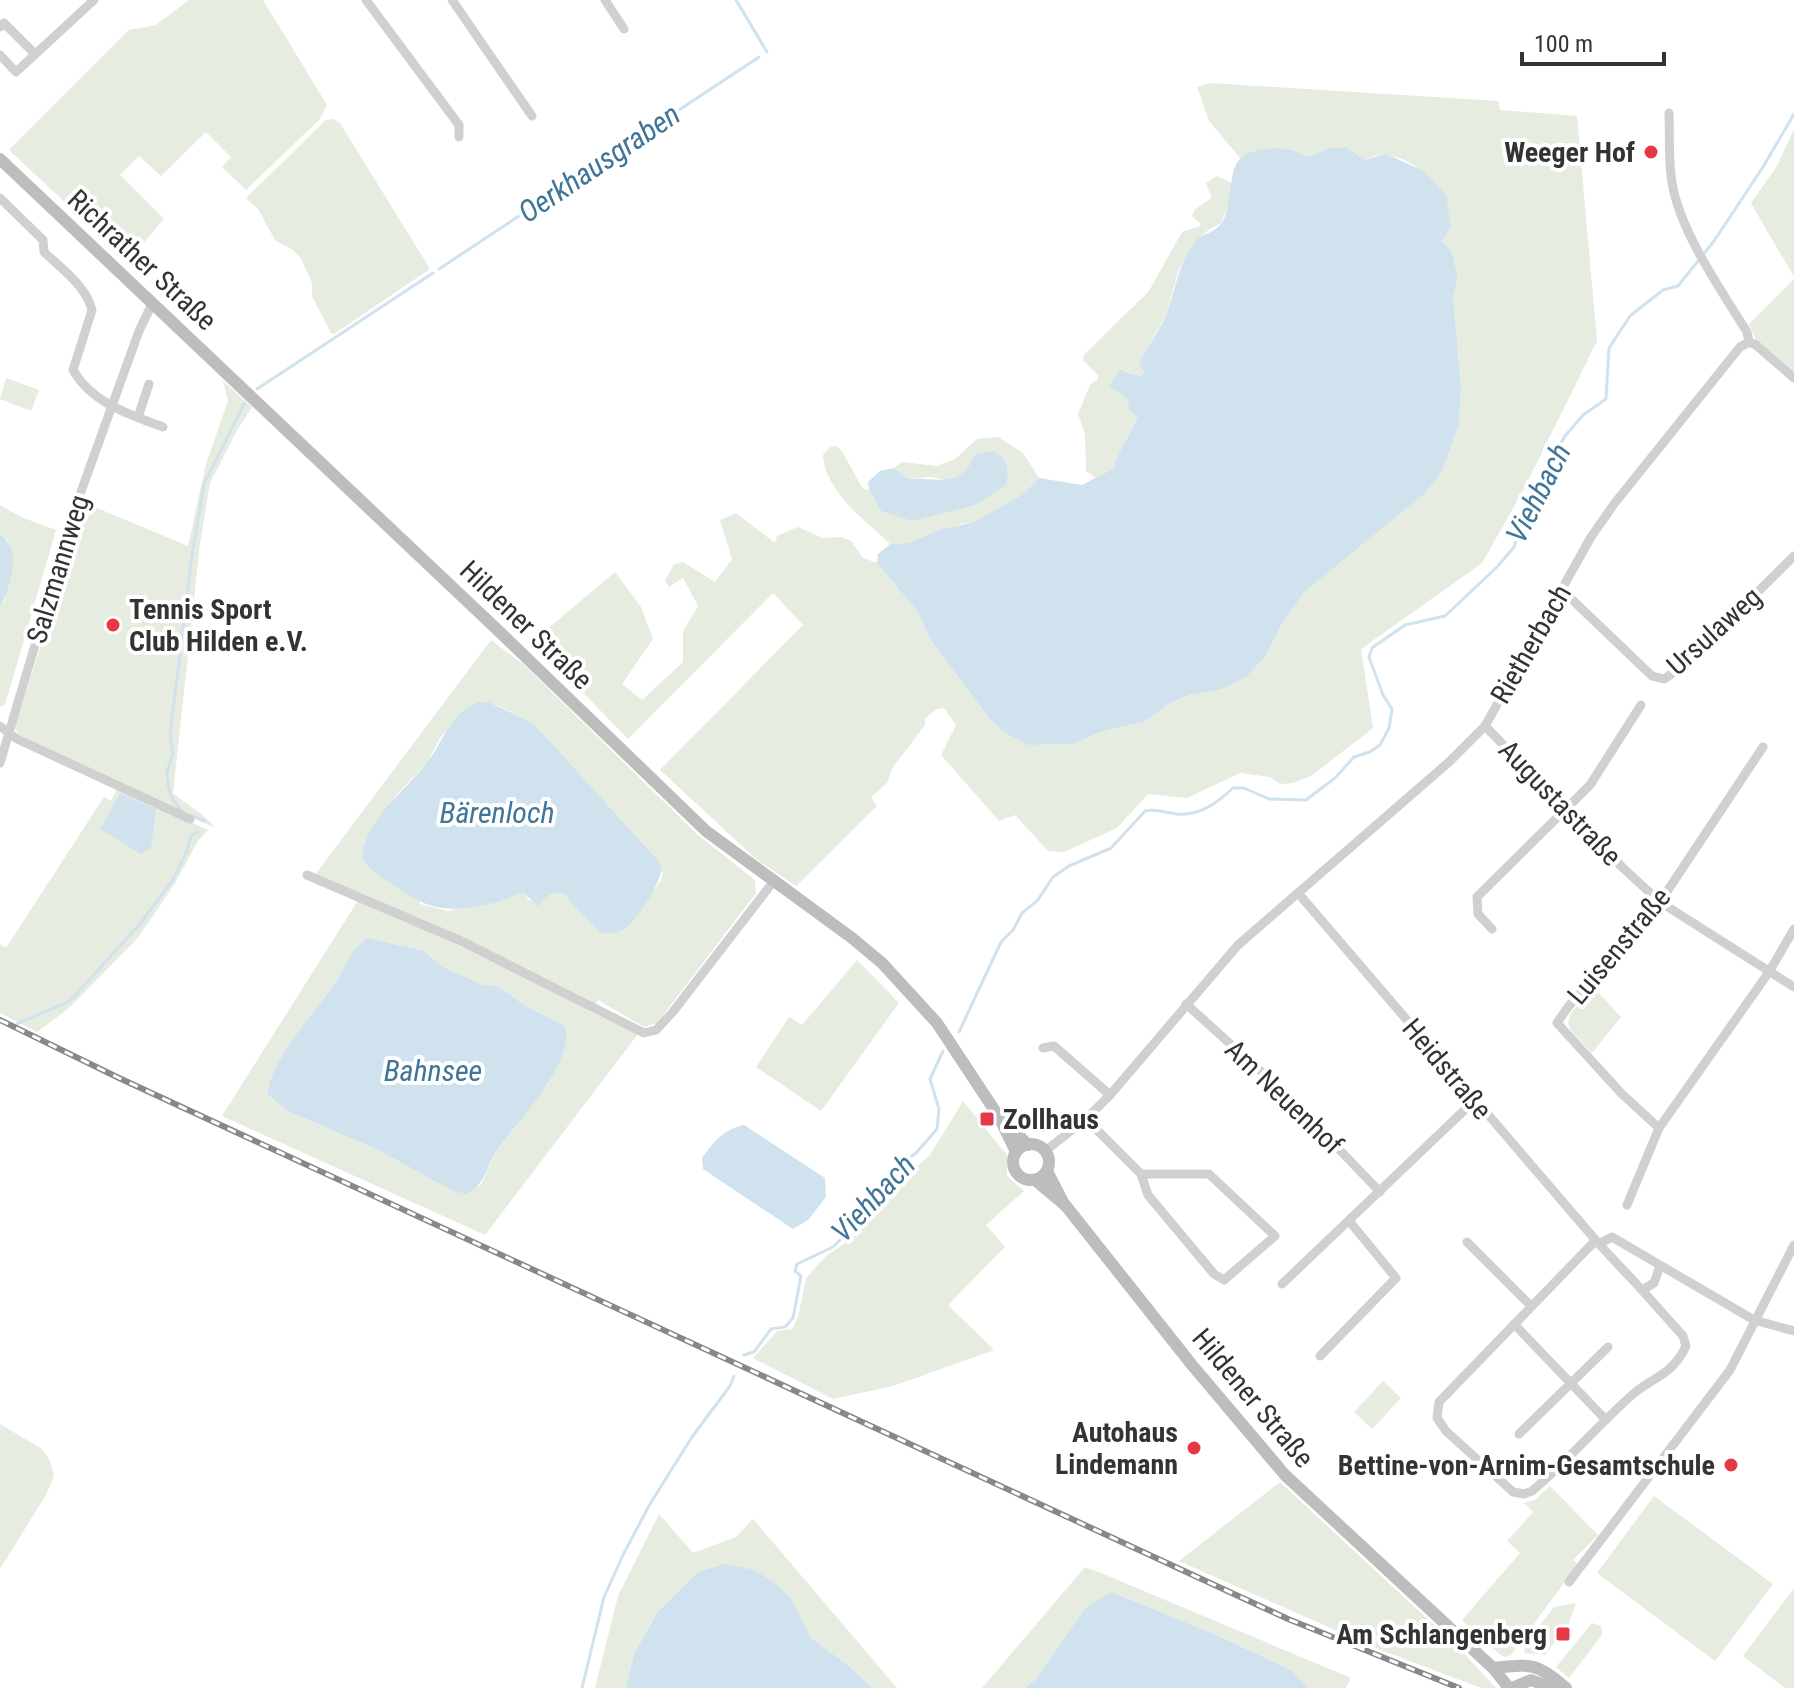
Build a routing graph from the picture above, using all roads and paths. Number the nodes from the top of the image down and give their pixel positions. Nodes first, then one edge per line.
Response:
1 (94, 0) edge
2 (366, 0) edge
3 (452, 0) edge
4 (605, 0) edge
5 (0, 27) edge
6 (624, 29) dead end
7 (35, 54) junction
8 (0, 55) edge
9 (1669, 113) dead end
10 (532, 116) dead end
11 (459, 137) dead end
12 (0, 159) edge
13 (0, 198) edge
14 (152, 304) junction
15 (1749, 342) junction
16 (1794, 378) edge
17 (149, 384) dead end
18 (251, 396) joint
19 (112, 407) junction
20 (138, 417) junction
21 (163, 427) dead end
22 (1794, 556) edge
23 (1562, 590) junction
24 (1641, 705) dead end
25 (0, 726) edge
26 (1485, 726) junction
27 (9, 733) junction
28 (1763, 747) dead end
29 (0, 763) edge
30 (1567, 809) junction
31 (190, 819) dead end
32 (307, 875) dead end
33 (773, 882) junction
34 (1298, 893) junction
35 (1660, 902) junction
36 (1492, 929) dead end
37 (1794, 929) edge
38 (1769, 972) junction
39 (1794, 987) edge
40 (1186, 1004) junction
41 (1043, 1048) dead end
42 (1110, 1095) junction
43 (1474, 1101) junction
44 (999, 1117) junction
45 (1086, 1119) junction
46 (1659, 1128) junction
47 (1028, 1145) junction
48 (1045, 1151) junction
49 (1016, 1152) junction
50 (1047, 1171) junction
51 (1141, 1174) junction
52 (1035, 1180) junction
53 (1380, 1192) junction
54 (1627, 1205) dead end
55 (1066, 1206) junction
56 (1350, 1222) junction
57 (1794, 1240) edge
58 (1467, 1242) dead end
59 (1597, 1242) junction
60 (1789, 1263) edge
61 (1660, 1266) junction
62 (1282, 1284) dead end
63 (1642, 1290) junction
64 (1531, 1306) junction
65 (1754, 1320) junction
66 (1514, 1324) junction
67 (1794, 1331) edge
68 (1608, 1347) dead end
69 (1320, 1356) dead end
70 (1570, 1384) junction
71 (1606, 1420) junction
72 (1519, 1434) dead end
73 (1569, 1582) dead end
74 (1493, 1668) junction
75 (1510, 1688) edge
76 (1552, 1688) edge
77 (1566, 1688) edge

1 - 7 street
2 - 11 street
3 - 10 street
4 - 6 street
5 - 7 street
7 - 8 street
9 - 15 street
12 - 14 main road, Richrather Straße
13 - 19 street
14 - 18 main road, Richrather Straße
14 - 19 street, Salzmannweg
15 - 16 street
15 - 23 street, Rietherbach
17 - 20 street
18 - 33 main road, Hildener Straße
19 - 20 street
19 - 27 street, Salzmannweg
20 - 21 street
22 - 23 street, Ursulaweg
23 - 26 street, Rietherbach
24 - 30 street
25 - 27 street
26 - 30 street, Augustastraße
26 - 34 street, Rietherbach
27 - 29 street, Salzmannweg
27 - 31 street
28 - 35 street, Luisenstraße
30 - 35 street, Augustastraße
30 - 36 street
32 - 33 street
33 - 44 main road, Hildener Straße
34 - 40 street, Rietherbach
34 - 43 street, Heidstraße
35 - 38 street, Augustastraße
35 - 46 street, Luisenstraße
37 - 38 street
38 - 39 street, Augustastraße
38 - 46 street
40 - 42 street, Rietherbach
40 - 53 street, Am Neuenhof
41 - 42 street
42 - 45 street, Rietherbach
43 - 53 street
43 - 59 street, Heidstraße
44 - 47 main road, Hildener Straße
44 - 49 main road, Hildener Straße
45 - 48 street, Rietherbach
45 - 51 street
46 - 54 street
47 - 48 main road
47 - 49 main road
48 - 50 main road
49 - 52 main road
50 - 52 main road
50 - 55 main road, Hildener Straße
51 - 51 street
52 - 55 main road, Hildener Straße
53 - 56 street
55 - 74 main road, Hildener Straße
56 - 62 street
56 - 69 street
57 - 60 street
58 - 64 street
59 - 61 street
59 - 63 street, Heidstraße
59 - 64 street
60 - 65 street
61 - 63 street
61 - 65 street
63 - 71 street, Heidstraße
64 - 66 street
65 - 67 street
65 - 73 street
66 - 70 street
66 - 71 street
68 - 70 street
70 - 71 street
70 - 72 street
74 - 75 main road, Hildener Straße
74 - 77 main road
75 - 76 main road, Hildener Straße

